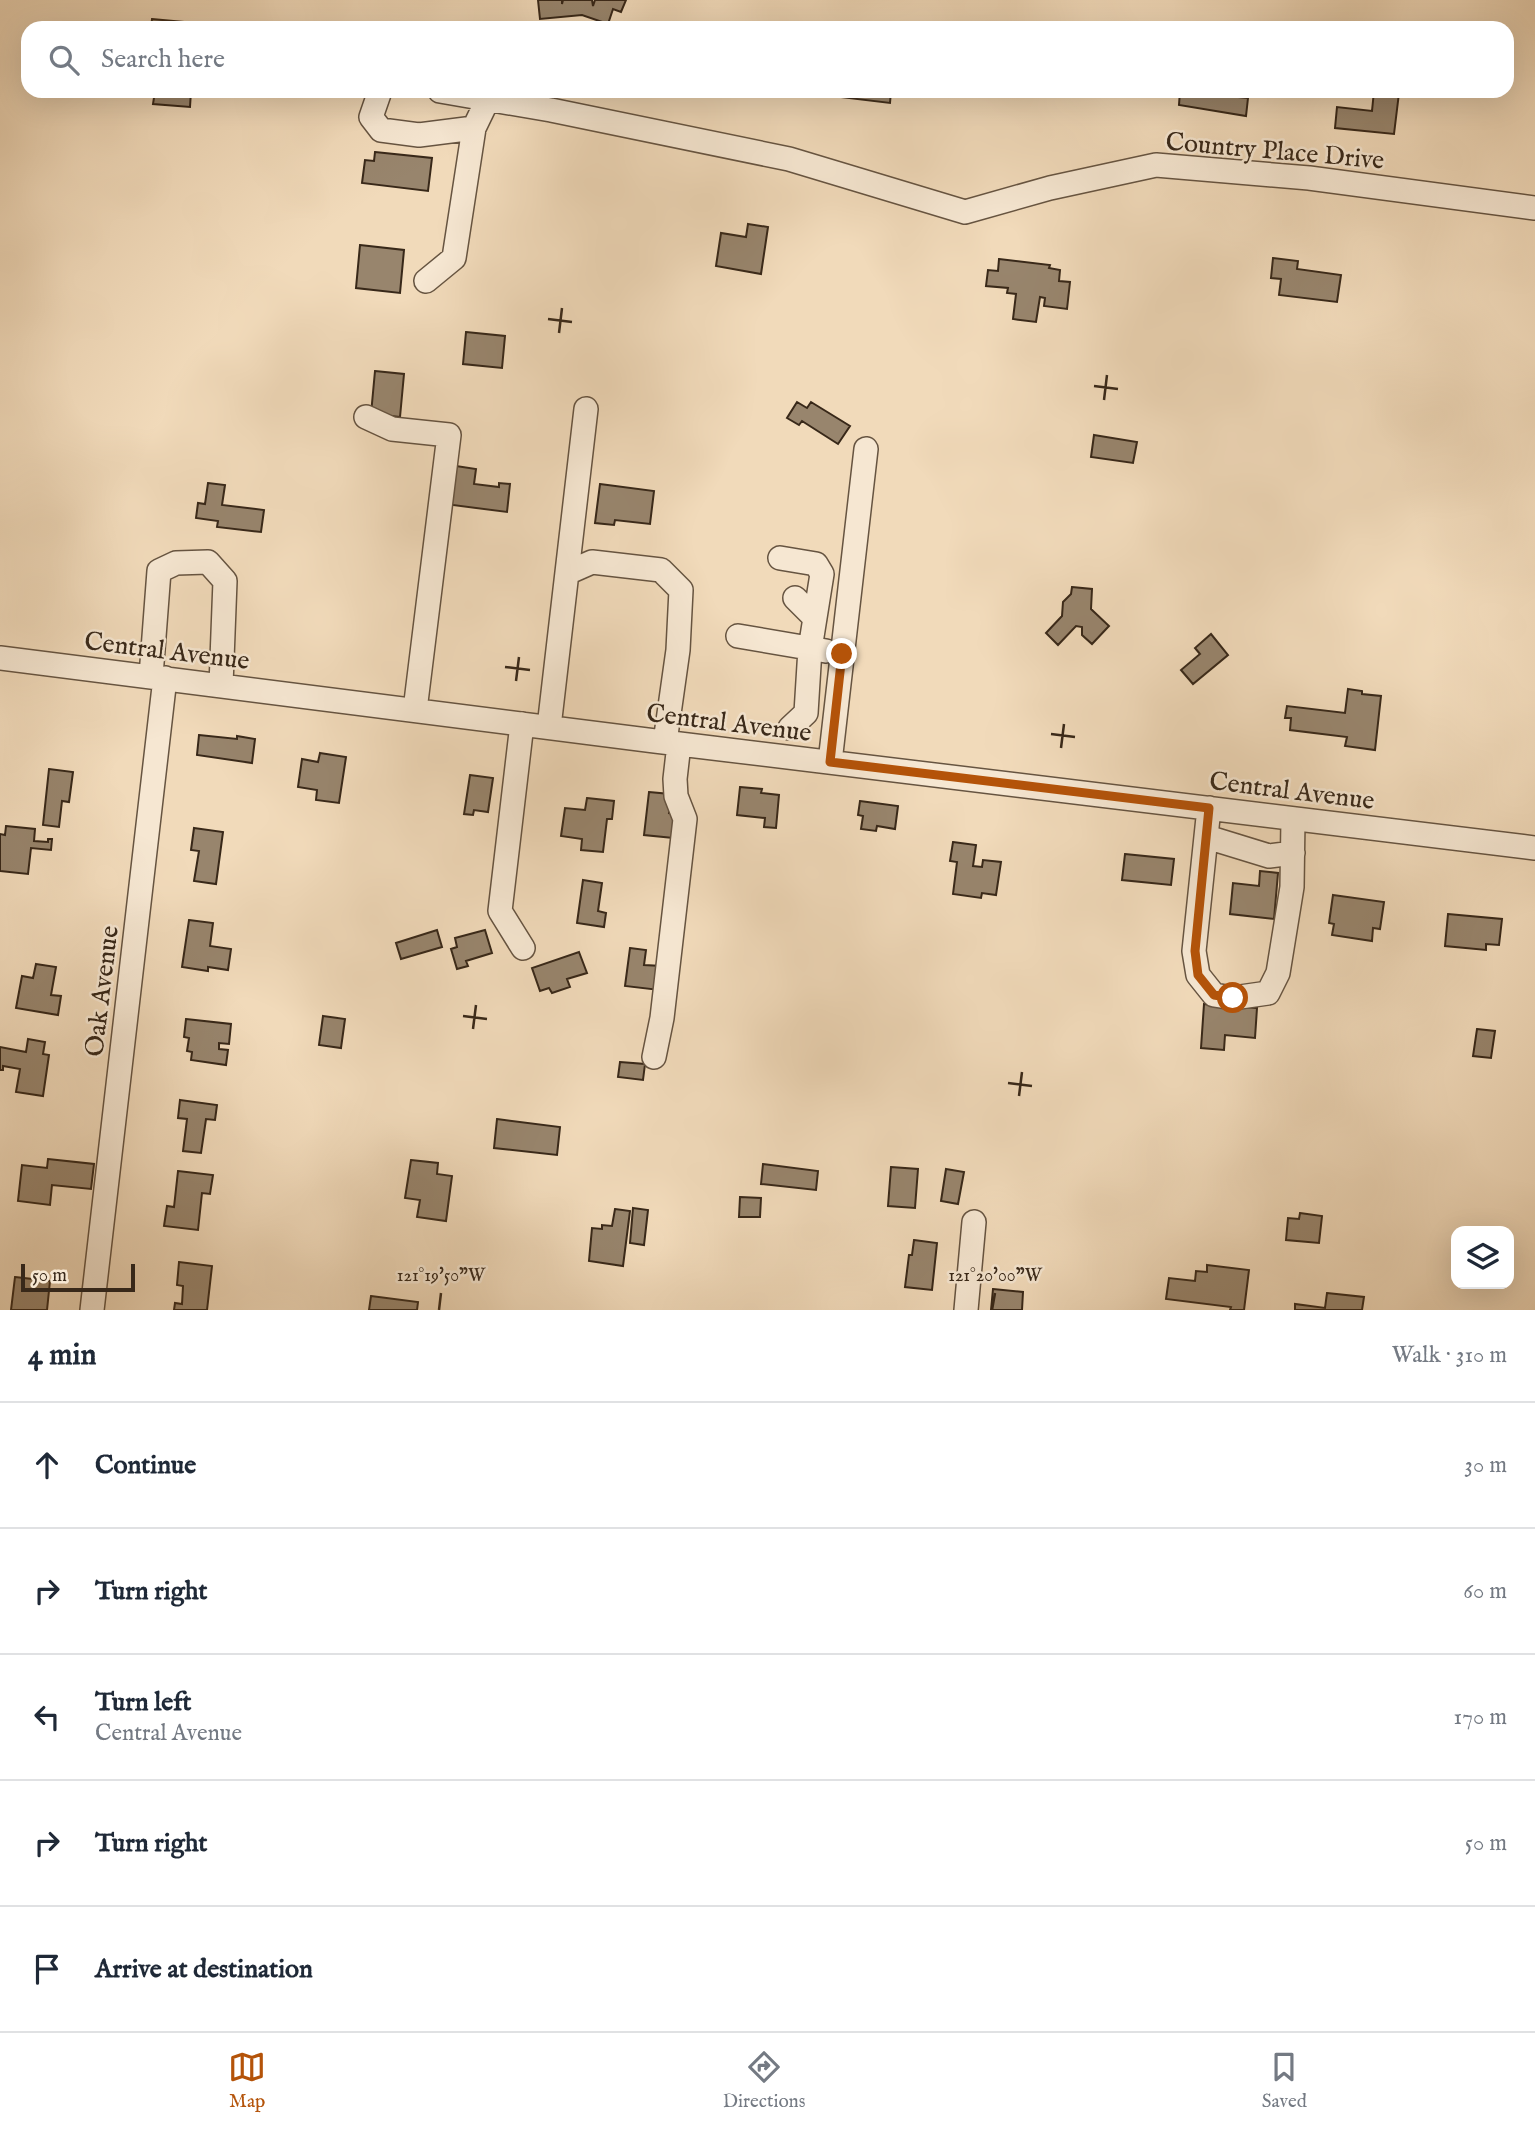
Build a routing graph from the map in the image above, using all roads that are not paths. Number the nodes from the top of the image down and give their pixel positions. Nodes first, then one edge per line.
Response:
1 (378, 98) edge
2 (482, 98) edge
3 (488, 99) junction
4 (474, 128) junction
5 (1535, 208) edge
6 (426, 281) dead end
7 (586, 409) dead end
8 (366, 417) dead end
9 (866, 449) dead end
10 (780, 558) dead end
11 (567, 573) junction
12 (795, 598) dead end
13 (815, 618) junction
14 (738, 636) dead end
15 (810, 649) junction
16 (842, 654) junction
17 (0, 658) edge
18 (158, 677) junction
19 (221, 685) junction
20 (415, 710) junction
21 (522, 724) junction
22 (550, 727) junction
23 (790, 728) dead end
24 (672, 743) junction
25 (830, 762) junction
26 (1209, 808) junction
27 (1293, 818) junction
28 (1206, 837) junction
29 (1535, 848) edge
30 (1293, 853) junction
31 (523, 948) dead end
32 (654, 1057) dead end
33 (974, 1222) dead end
34 (92, 1310) edge
35 (966, 1310) edge

1 - 4 street
2 - 3 street, Country Place Drive
3 - 4 street
3 - 5 street, Country Place Drive
4 - 6 street
7 - 11 street
8 - 20 street
9 - 16 street
10 - 13 street
11 - 22 street
11 - 24 street
12 - 13 street
13 - 15 street
14 - 15 street
15 - 16 street
15 - 23 street
16 - 25 street
17 - 18 street, Central Avenue
18 - 19 street, Central Avenue
18 - 19 street, Oak Avenue
18 - 34 street, Oak Avenue
19 - 20 street, Central Avenue
20 - 21 street, Central Avenue
21 - 22 street, Central Avenue
21 - 31 street
22 - 24 street, Central Avenue
24 - 25 street, Central Avenue
24 - 32 street
25 - 26 street, Central Avenue
26 - 27 street, Central Avenue
26 - 28 street
27 - 29 street, Central Avenue
27 - 30 street
28 - 30 street
28 - 30 street
33 - 35 street

